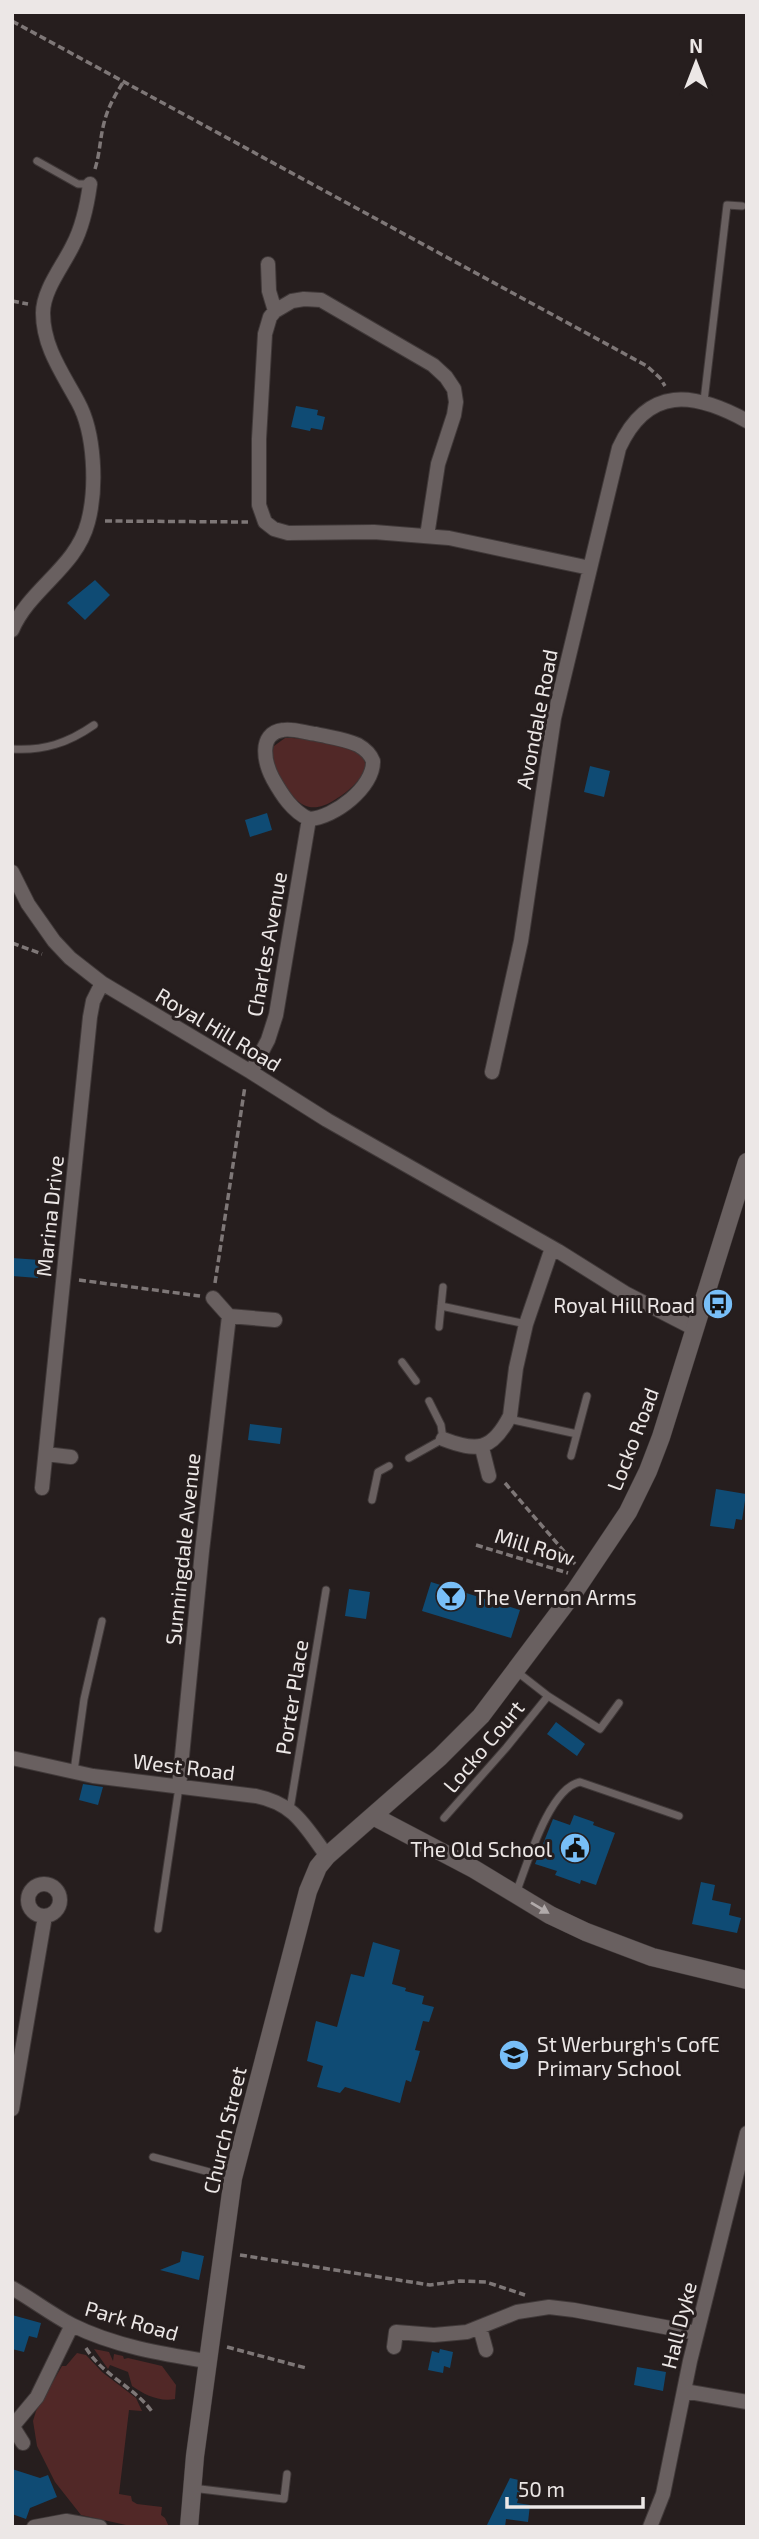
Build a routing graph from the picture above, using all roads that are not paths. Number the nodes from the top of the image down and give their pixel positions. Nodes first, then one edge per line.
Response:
1 (37, 161) dead end
2 (90, 184) joint
3 (742, 206) dead end
4 (268, 264) dead end
5 (275, 310) junction
6 (704, 401) junction
7 (747, 421) edge
8 (427, 536) junction
9 (590, 568) junction
10 (12, 630) edge
11 (94, 725) dead end
12 (12, 749) edge
13 (309, 819) junction
14 (12, 872) edge
15 (102, 984) junction
16 (251, 1072) junction
17 (492, 1072) dead end
18 (747, 1162) edge
19 (552, 1248) junction
20 (443, 1287) dead end
21 (213, 1298) road end
22 (441, 1306) junction
23 (229, 1316) junction
24 (275, 1320) dead end
25 (526, 1324) junction
26 (439, 1327) dead end
27 (695, 1329) junction
28 (402, 1362) dead end
29 (416, 1381) dead end
30 (587, 1396) dead end
31 (429, 1401) dead end
32 (508, 1419) junction
33 (577, 1434) junction
34 (443, 1439) junction
35 (482, 1448) junction
36 (46, 1454) junction
37 (571, 1456) dead end
38 (71, 1457) dead end
39 (409, 1458) dead end
40 (388, 1466) dead end
41 (489, 1476) dead end
42 (42, 1488) dead end
43 (372, 1500) dead end
44 (326, 1590) dead end
45 (102, 1621) dead end
46 (515, 1671) junction
47 (548, 1696) junction
48 (619, 1703) dead end
49 (12, 1758) edge
50 (74, 1772) junction
51 (179, 1787) junction
52 (290, 1810) junction
53 (373, 1816) junction
54 (678, 1816) dead end
55 (444, 1818) dead end
56 (327, 1856) junction
57 (516, 1894) junction
58 (45, 1916) dead end
59 (158, 1929) dead end
60 (747, 1980) edge
61 (12, 2109) edge
62 (747, 2133) edge
63 (153, 2157) dead end
64 (233, 2178) junction
65 (12, 2288) edge
66 (74, 2326) junction
67 (480, 2328) junction
68 (697, 2333) junction
69 (394, 2347) dead end
70 (486, 2350) dead end
71 (209, 2352) junction
72 (684, 2391) junction
73 (747, 2402) edge
74 (13, 2427) edge
75 (23, 2443) dead end
76 (287, 2474) dead end
77 (191, 2488) junction
78 (34, 2527) edge
79 (100, 2527) edge
80 (189, 2527) edge
81 (650, 2527) edge

1 - 2 lane
2 - 10 street
3 - 6 lane
4 - 5 street
5 - 8 street
5 - 8 street
6 - 7 street
6 - 9 street, Avondale Road
8 - 9 street
9 - 17 street, Avondale Road
11 - 12 lane
13 - 13 street
13 - 16 street, Charles Avenue
14 - 15 street, Royal Hill Road
15 - 16 street, Royal Hill Road
15 - 36 street, Marina Drive
16 - 19 street, Royal Hill Road
18 - 27 street, Locko Road
19 - 25 street
19 - 27 street, Royal Hill Road
20 - 22 lane
21 - 23 street
22 - 25 lane
22 - 26 lane
23 - 24 street
23 - 51 street, Sunningdale Avenue
25 - 32 street
27 - 46 street, Locko Road
28 - 29 lane
30 - 33 lane
31 - 34 lane
32 - 33 lane
32 - 35 street
33 - 37 lane
34 - 35 street
34 - 39 lane
35 - 41 street
36 - 38 street
36 - 42 street, Marina Drive
40 - 43 lane
44 - 52 lane, Porter Place
45 - 50 lane
46 - 47 lane, Locko Court
46 - 53 street, Locko Road
47 - 48 lane, Locko Court
47 - 55 lane, Locko Court
49 - 50 street, West Road
50 - 51 street, West Road
51 - 52 street, West Road
51 - 59 lane
52 - 56 street, West Road
53 - 56 street, Church Street
53 - 57 street
54 - 57 lane
56 - 64 street, Church Street
57 -> 60 street
58 - 61 street
62 - 68 street, Hall Dyke
63 - 64 lane
64 - 71 street, Church Street
65 - 66 street, Park Road
66 - 71 street, Park Road
66 - 74 street
67 - 68 street
67 - 69 street
67 - 70 street
68 - 72 street, Hall Dyke
71 - 77 street, Church Street
72 - 73 street
72 - 81 street, Hall Dyke
74 - 75 street
76 - 77 lane
77 - 80 street, Church Street
78 - 79 street

